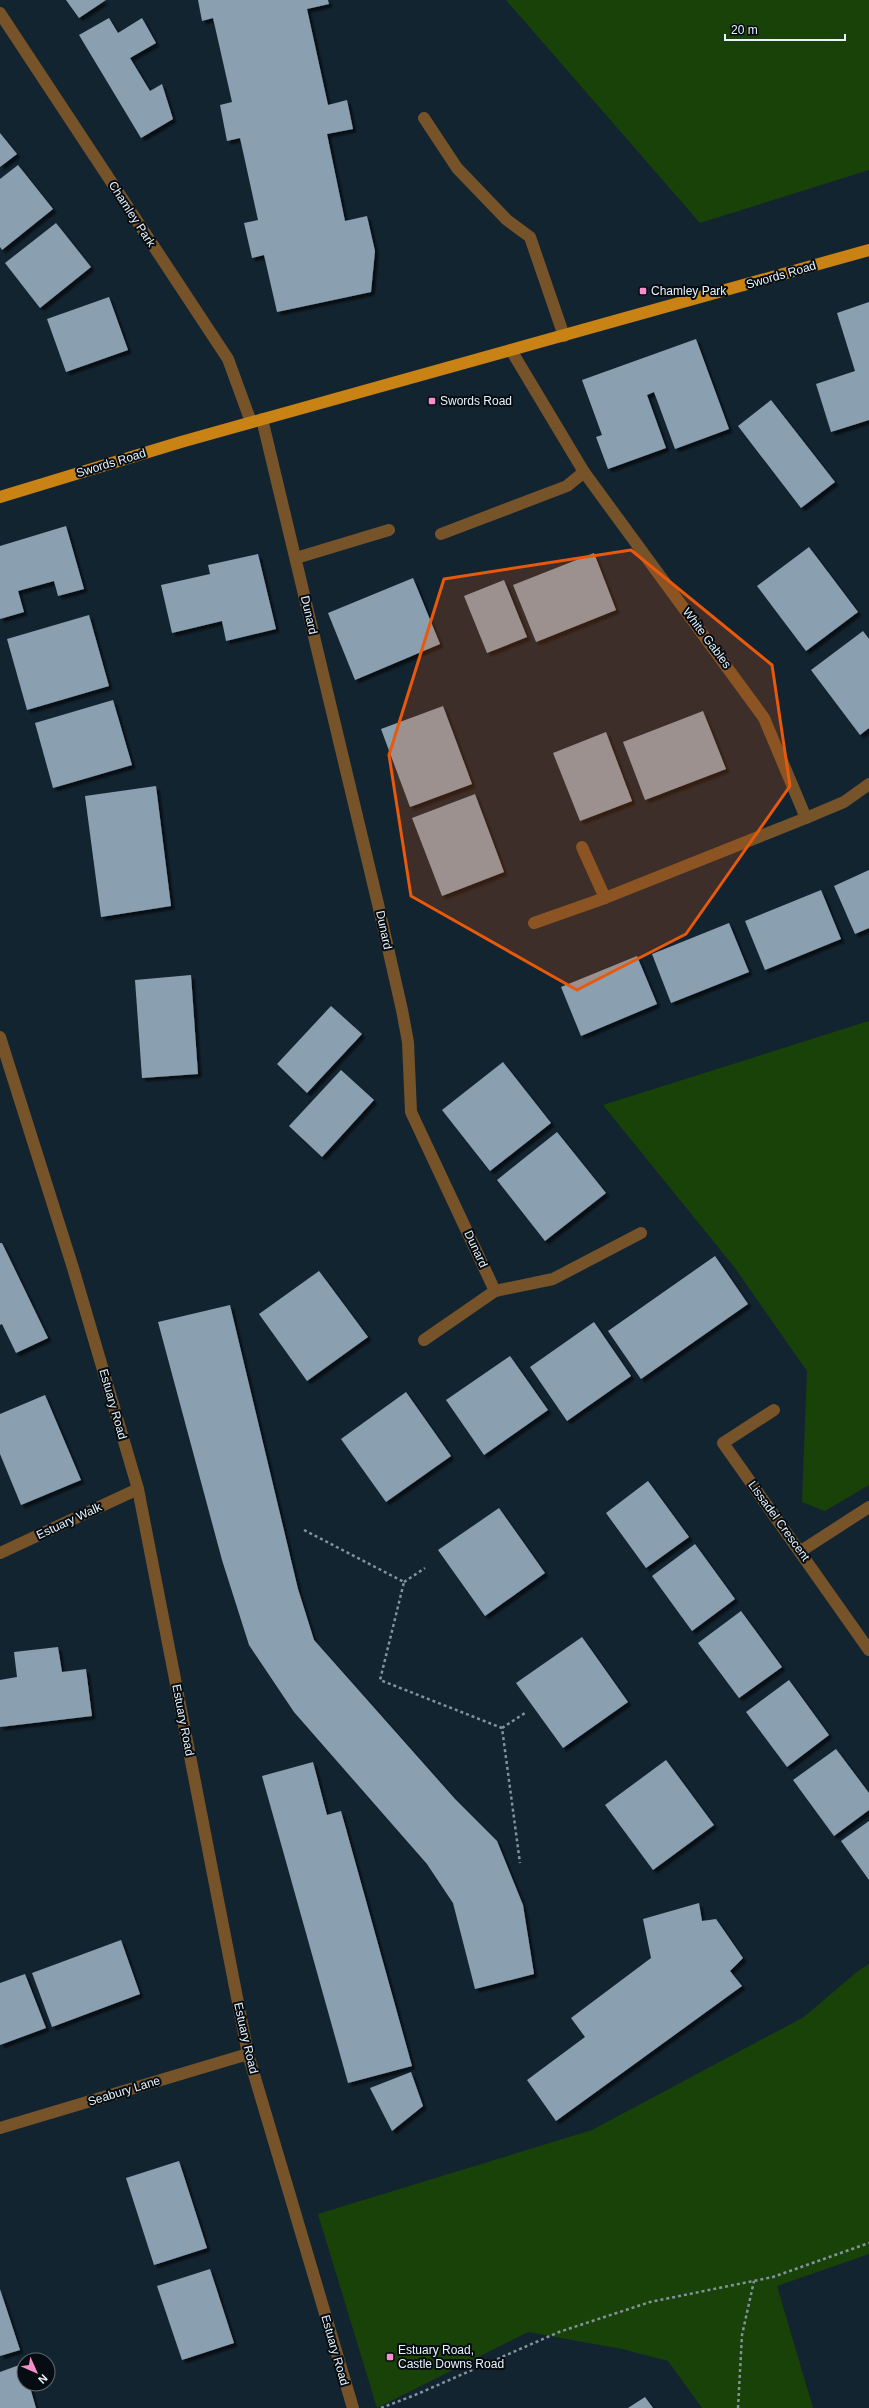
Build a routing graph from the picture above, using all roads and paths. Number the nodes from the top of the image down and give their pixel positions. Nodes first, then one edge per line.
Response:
1 (0, 14) edge
2 (424, 118) dead end
3 (869, 250) edge
4 (564, 336) junction
5 (511, 350) junction
6 (256, 420) junction
7 (584, 472) junction
8 (0, 497) edge
9 (389, 530) dead end
10 (441, 534) dead end
11 (296, 558) junction
12 (869, 784) edge
13 (806, 818) junction
14 (582, 846) dead end
15 (605, 898) junction
16 (534, 924) dead end
17 (0, 1036) edge
18 (640, 1233) dead end
19 (495, 1291) junction
20 (424, 1340) dead end
21 (774, 1410) dead end
22 (138, 1489) junction
23 (869, 1507) edge
24 (304, 1530) dead end
25 (801, 1551) junction
26 (0, 1553) edge
27 (425, 1568) dead end
28 (404, 1582) junction
29 (869, 1650) edge
30 (525, 1713) dead end
31 (502, 1728) junction
32 (520, 1863) dead end
33 (248, 2054) junction
34 (0, 2128) edge
35 (869, 2243) edge
36 (754, 2281) junction
37 (353, 2408) edge
38 (381, 2408) edge
39 (738, 2408) edge

1 - 6 street, Chamley Park
2 - 4 street
3 - 4 main road, Swords Road
4 - 5 main road, Swords Road
5 - 6 main road, Swords Road
5 - 7 street, White Gables
6 - 8 main road, Swords Road
6 - 11 street, Dunard
7 - 10 street
7 - 13 street, White Gables
9 - 11 street
11 - 19 street, Dunard
12 - 13 street
13 - 15 street
14 - 15 street
15 - 16 street
17 - 22 street, Estuary Road
18 - 19 street
19 - 20 street
21 - 25 street, Lissadel Crescent
22 - 26 street, Estuary Walk
22 - 33 street, Estuary Road
23 - 25 street
24 - 28 path
25 - 29 street, Lissadel Crescent
27 - 28 path
28 - 31 path
30 - 31 path
31 - 32 path
33 - 34 street, Seabury Lane
33 - 37 street, Estuary Road
35 - 36 path
36 - 38 path
36 - 39 path

